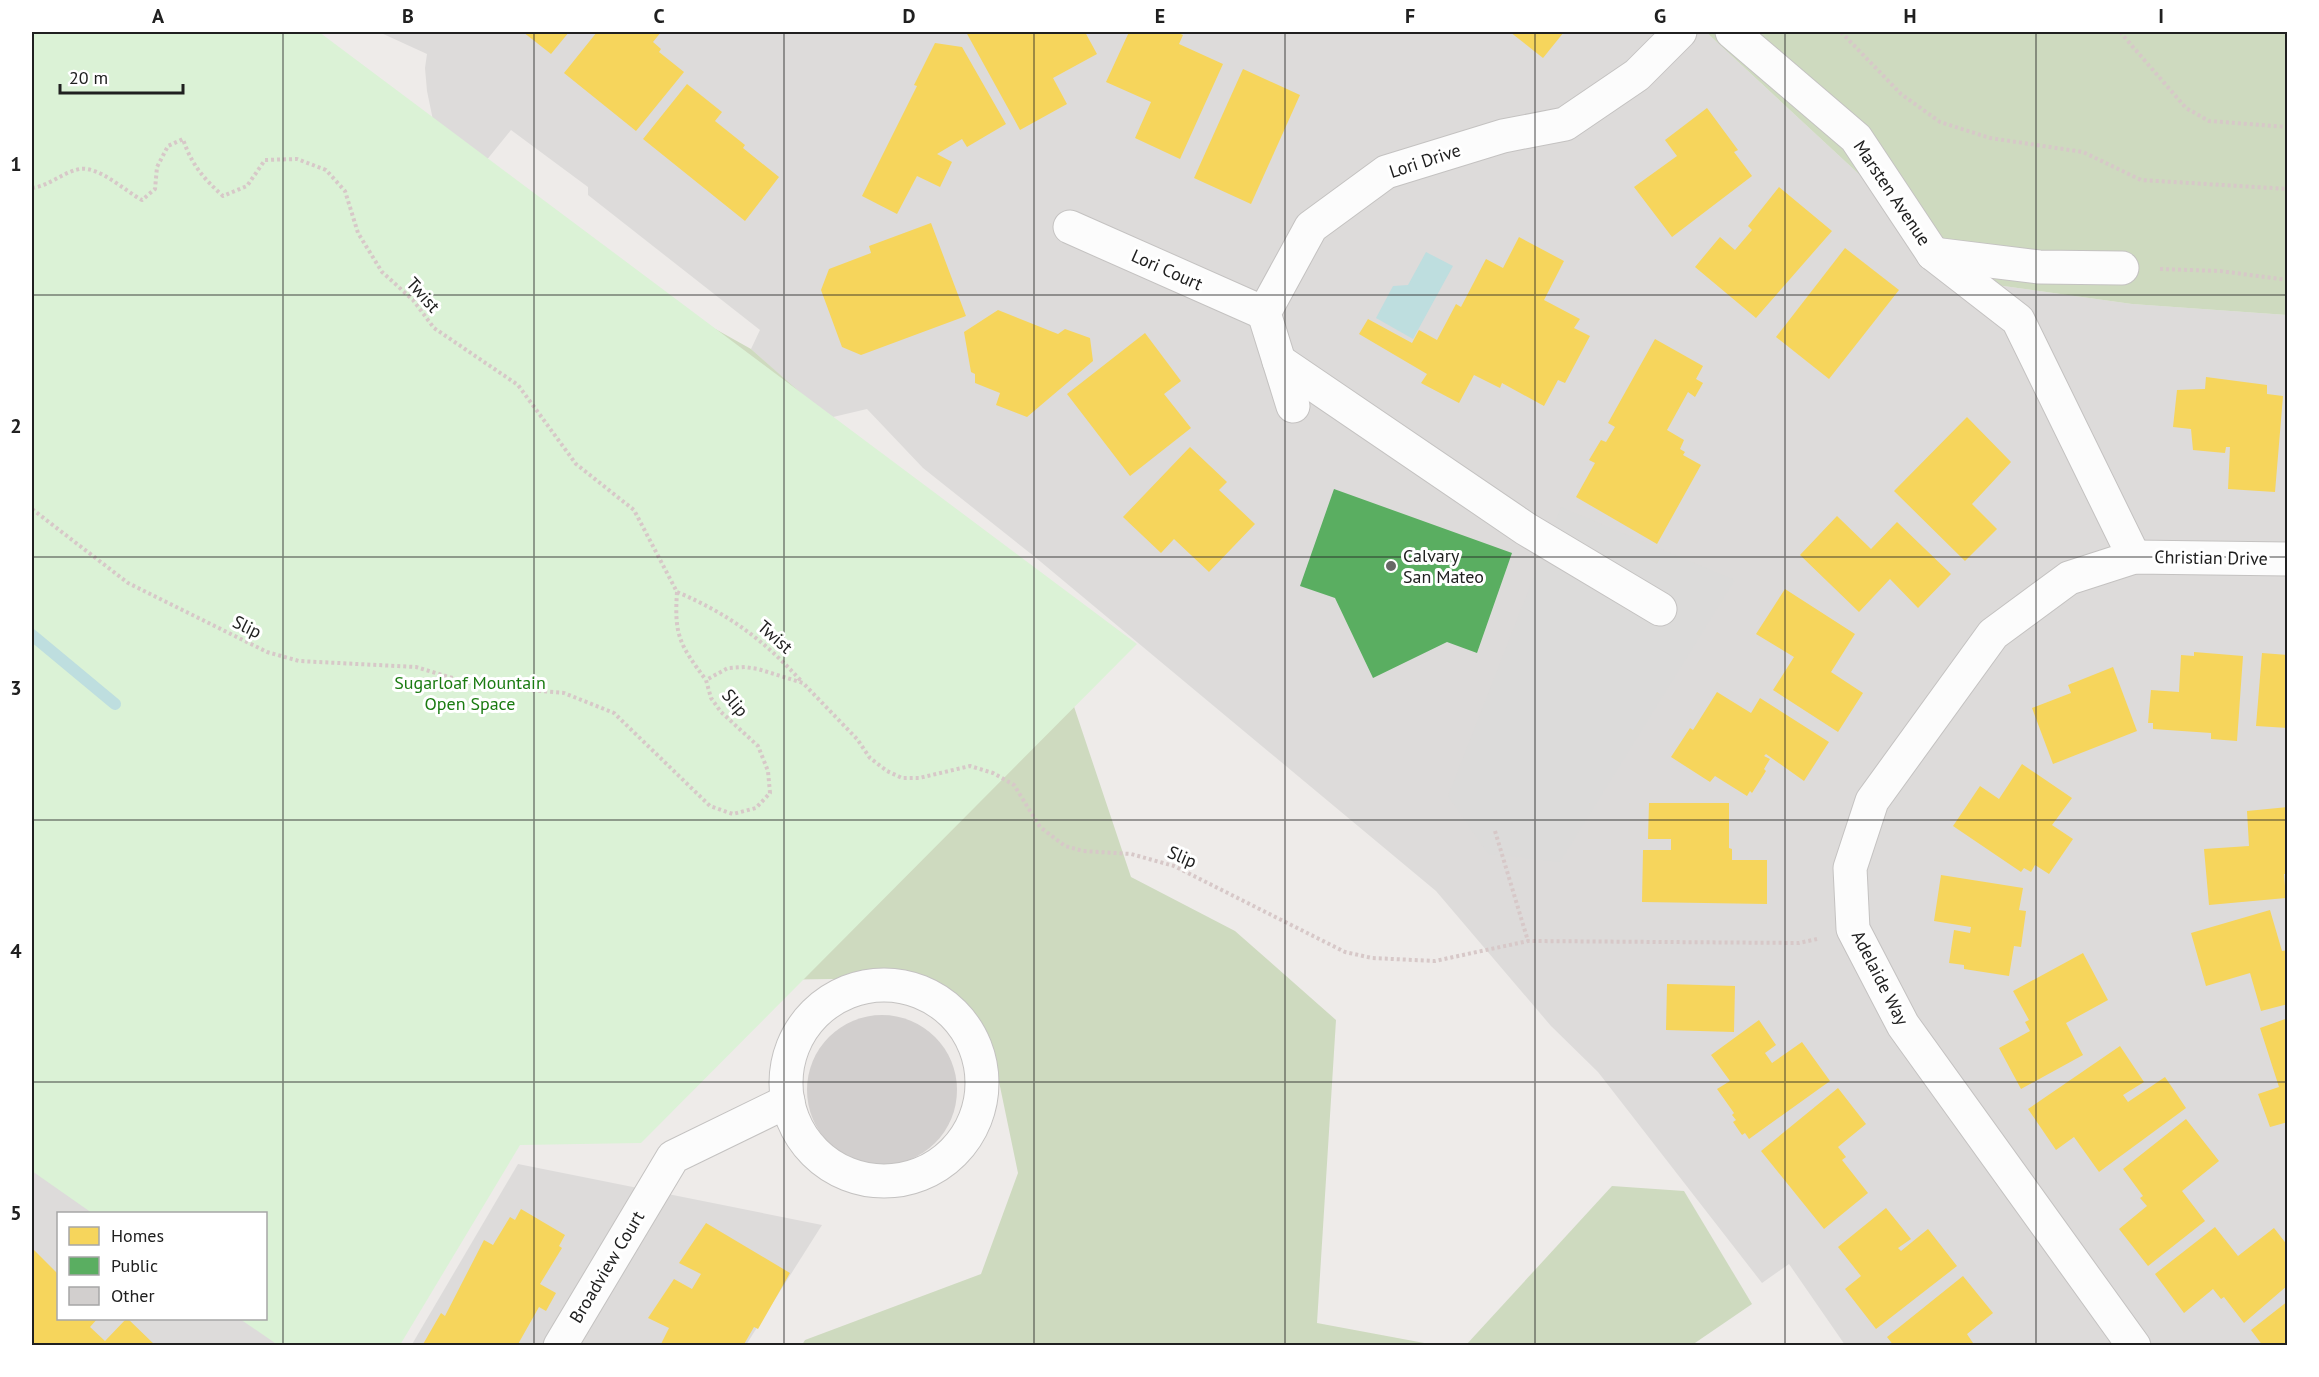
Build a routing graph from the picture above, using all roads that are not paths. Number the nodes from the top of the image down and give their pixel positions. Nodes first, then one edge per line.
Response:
1 (1680, 32) edge
2 (1732, 32) edge
3 (1070, 227) dead end
4 (1933, 254) junction
5 (2122, 268) road end
6 (1264, 313) junction
7 (1279, 361) junction
8 (1293, 406) dead end
9 (2133, 557) junction
10 (2288, 559) edge
11 (1660, 609) dead end
12 (788, 1101) junction
13 (560, 1346) edge
14 (2134, 1346) edge

1 - 6 street, Lori Drive
2 - 4 street, Marsten Avenue
3 - 6 street, Lori Court
4 - 5 street
4 - 9 street, Marsten Avenue
6 - 7 street
7 - 8 street
7 - 11 street
9 - 10 street, Christian Drive
9 - 14 street, Adelaide Way
12 - 12 street
12 - 13 street, Broadview Court

